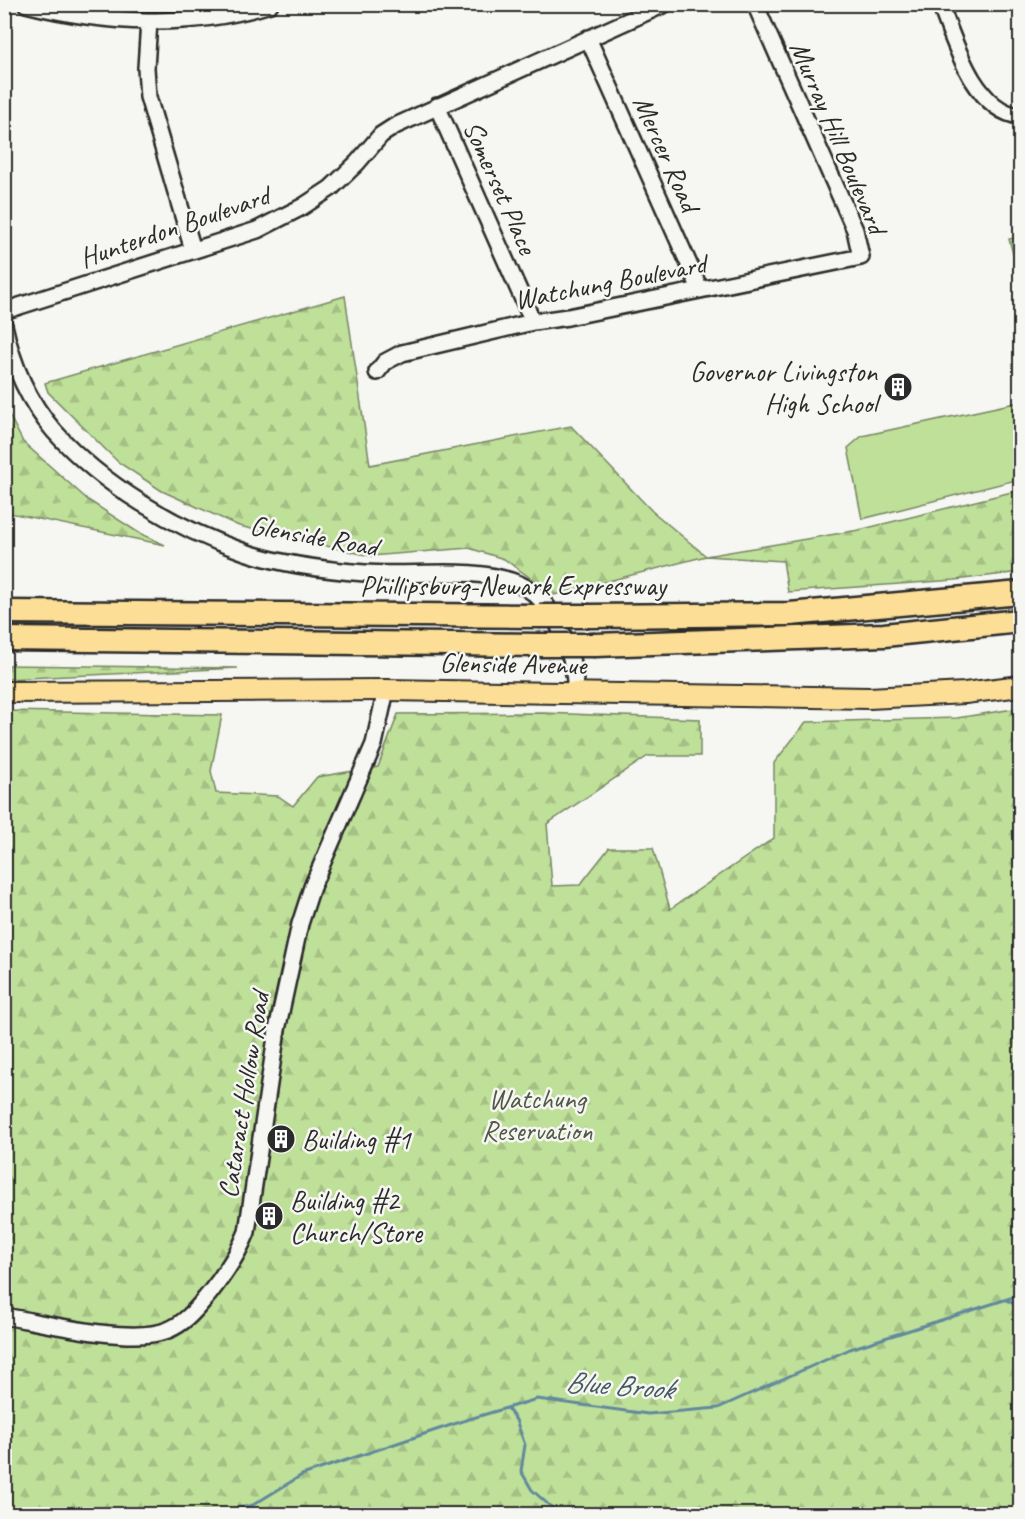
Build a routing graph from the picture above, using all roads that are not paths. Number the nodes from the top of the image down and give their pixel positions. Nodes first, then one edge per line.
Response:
1 (26, 4) edge
2 (270, 4) edge
3 (665, 4) edge
4 (755, 4) edge
5 (940, 4) edge
6 (149, 21) junction
7 (588, 38) junction
8 (437, 106) junction
9 (1020, 116) edge
10 (193, 250) junction
11 (861, 257) joint
12 (700, 289) junction
13 (4, 311) edge
14 (532, 322) junction
15 (4, 325) edge
16 (377, 372) dead end
17 (1020, 593) edge
18 (4, 612) edge
19 (1020, 621) edge
20 (4, 639) edge
21 (172, 642) junction
22 (4, 653) edge
23 (1020, 686) edge
24 (387, 690) junction
25 (4, 692) edge
26 (576, 692) junction
27 (4, 1316) edge

1 - 6 street
2 - 6 street
3 - 7 street, Hunterdon Boulevard
4 - 11 street, Murray Hill Boulevard
5 - 9 street
6 - 10 street
7 - 8 street, Hunterdon Boulevard
7 - 12 street, Mercer Road
8 - 10 street, Hunterdon Boulevard
8 - 14 street, Somerset Place
10 - 13 street, Hunterdon Boulevard
11 - 12 street, Watchung Boulevard
12 - 14 street, Watchung Boulevard
14 - 16 street, Watchung Boulevard
15 - 26 street, Glenside Road
17 - 18 highway, Phillipsburg-Newark Expressway, bridge
19 - 21 highway, Phillipsburg-Newark Expressway, bridge
20 - 21 highway, Phillipsburg-Newark Expressway
21 - 22 highway
23 - 26 main road, Glenside Avenue
24 - 25 main road, Glenside Avenue
24 - 26 main road, Glenside Avenue
24 - 27 street, Cataract Hollow Road

